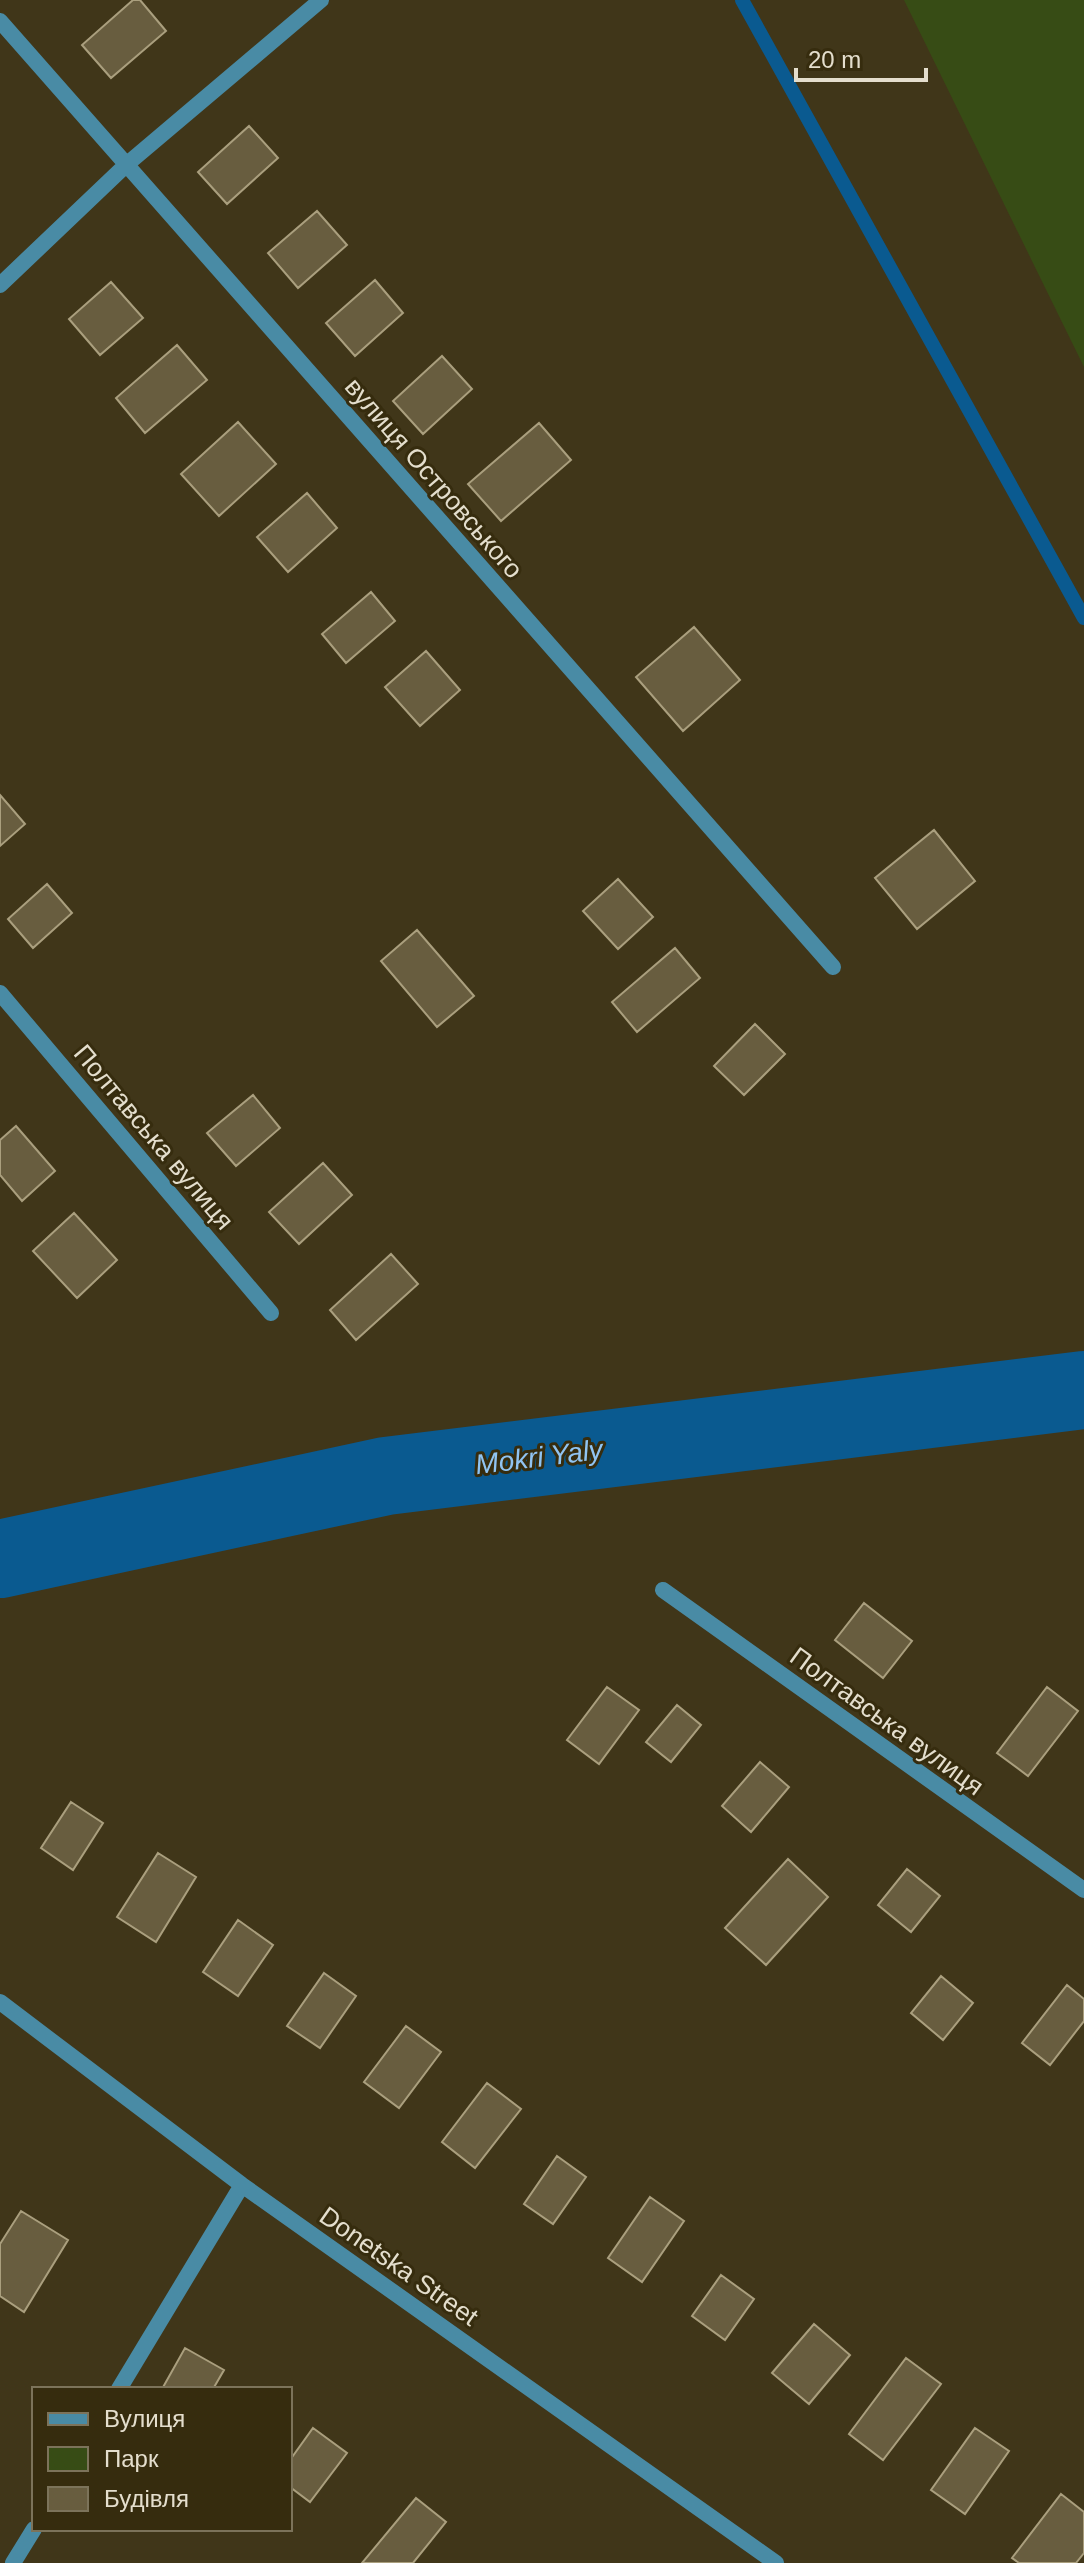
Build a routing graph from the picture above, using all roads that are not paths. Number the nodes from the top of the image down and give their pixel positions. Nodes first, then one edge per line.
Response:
1 (321, 0) edge
2 (0, 21) edge
3 (126, 165) junction
4 (0, 285) edge
5 (833, 967) dead end
6 (0, 993) edge
7 (271, 1313) dead end
8 (663, 1590) dead end
9 (1084, 1890) edge
10 (0, 2002) edge
11 (242, 2185) junction
12 (120, 2387) edge
13 (33, 2531) edge
14 (13, 2563) edge
15 (776, 2563) edge

1 - 3 street
2 - 3 street, вулиця Островського
3 - 4 street
3 - 5 street, вулиця Островського
6 - 7 street, Полтавська вулиця
8 - 9 street, Полтавська вулиця
10 - 11 street, Donetska Street
11 - 12 street
11 - 15 street, Donetska Street
13 - 14 street

